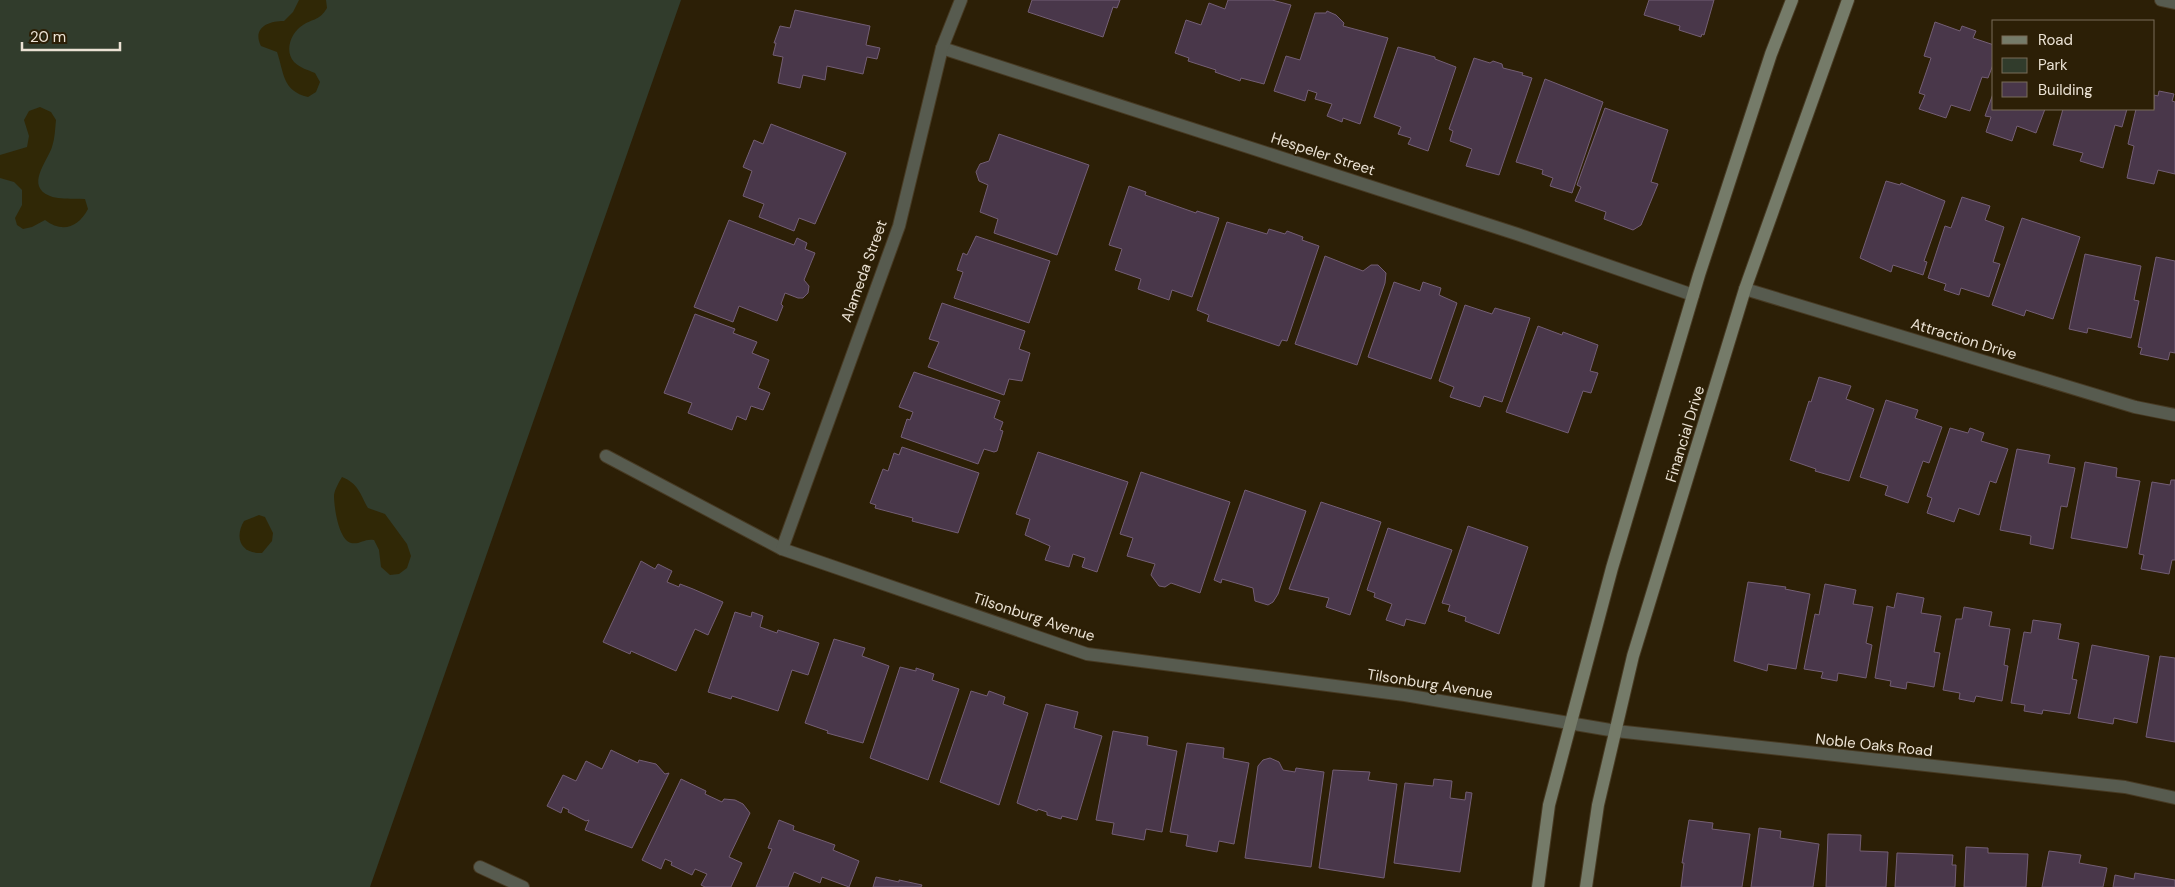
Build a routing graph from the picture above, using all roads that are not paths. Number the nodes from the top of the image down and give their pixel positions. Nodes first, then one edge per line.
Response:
1 (961, 0) edge
2 (1792, 0) edge
3 (1848, 0) edge
4 (2161, 0) edge
5 (2175, 3) edge
6 (942, 48) junction
7 (1745, 289) junction
8 (1693, 295) junction
9 (2175, 415) edge
10 (606, 456) dead end
11 (782, 549) junction
12 (1570, 723) junction
13 (1616, 731) junction
14 (2175, 798) edge
15 (480, 866) dead end
16 (524, 887) edge
17 (1538, 887) edge
18 (1586, 887) edge

1 - 6 street, Alameda Street
2 - 8 street
3 - 7 street, Financial Drive
4 - 5 street
6 - 8 street, Hespeler Street
6 - 11 street, Alameda Street
7 - 9 street, Attraction Drive
7 - 13 street, Financial Drive
8 - 12 street
10 - 11 street, Tilsonburg Avenue
11 - 12 street, Tilsonburg Avenue
12 - 13 street, Noble Oaks Road
12 - 17 street
13 - 14 street, Noble Oaks Road
13 - 18 street, Financial Drive
15 - 16 street

